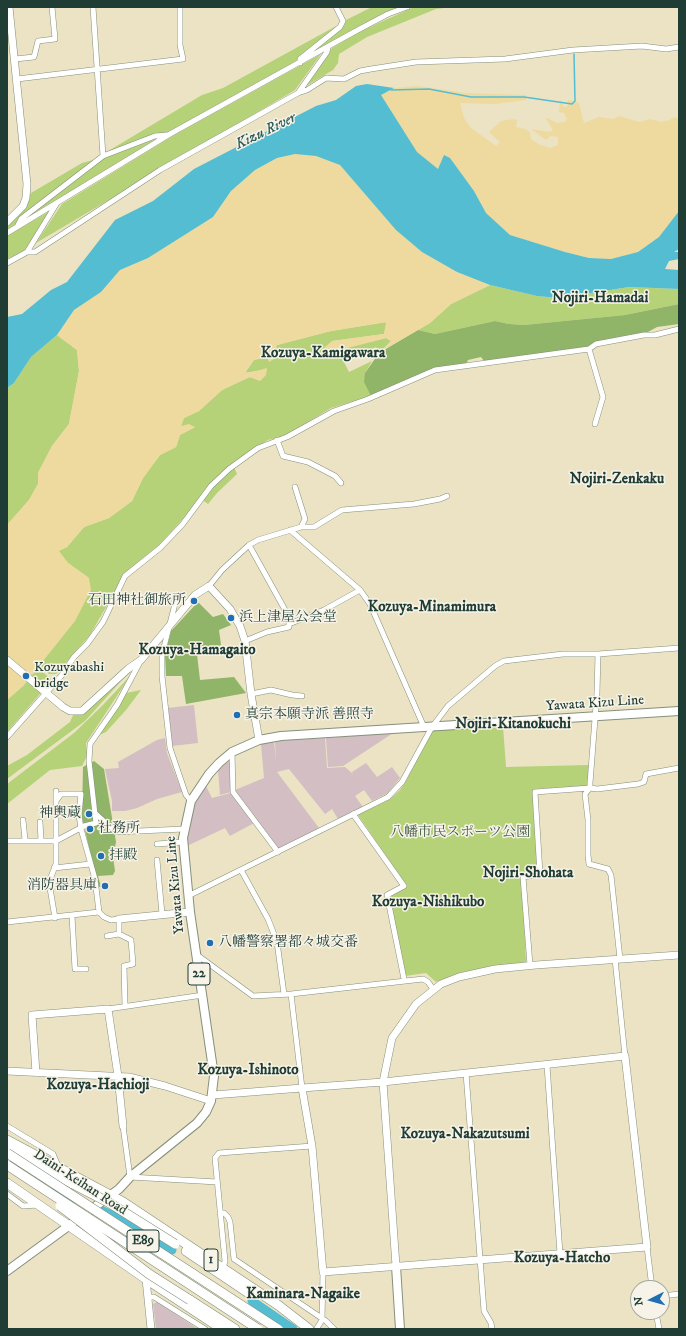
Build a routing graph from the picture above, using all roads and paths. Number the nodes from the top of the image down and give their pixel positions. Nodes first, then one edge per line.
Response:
1 (8, 7) edge
2 (52, 7) edge
3 (93, 7) edge
4 (180, 7) edge
5 (336, 7) edge
6 (407, 7) edge
7 (328, 47) junction
8 (679, 47) edge
9 (15, 59) junction
10 (300, 63) junction
11 (98, 70) junction
12 (17, 79) junction
13 (298, 93) junction
14 (170, 134) junction
15 (103, 156) junction
16 (58, 202) junction
17 (7, 222) edge
18 (16, 228) junction
19 (7, 233) edge
20 (27, 252) junction
21 (7, 263) edge
22 (679, 329) edge
23 (589, 349) junction
24 (595, 424) dead end
25 (277, 440) junction
26 (341, 483) dead end
27 (295, 487) dead end
28 (447, 496) dead end
29 (301, 527) junction
30 (290, 530) junction
31 (249, 545) junction
32 (209, 586) junction
33 (360, 590) junction
34 (176, 600) dead end
35 (289, 624) junction
36 (168, 629) junction
37 (245, 641) junction
38 (679, 648) edge
39 (598, 654) junction
40 (7, 660) edge
41 (141, 660) junction
42 (46, 691) junction
43 (251, 694) junction
44 (302, 696) dead end
45 (679, 711) edge
46 (595, 716) junction
47 (428, 727) junction
48 (7, 737) edge
49 (260, 740) junction
50 (232, 752) junction
51 (679, 768) edge
52 (590, 788) junction
53 (56, 791) dead end
54 (56, 801) junction
55 (191, 801) junction
56 (96, 814) junction
57 (353, 814) junction
58 (23, 820) dead end
59 (40, 822) dead end
60 (81, 829) junction
61 (184, 829) junction
62 (25, 840) junction
63 (41, 840) junction
64 (7, 841) edge
65 (56, 841) junction
66 (183, 842) junction
67 (157, 844) dead end
68 (278, 852) junction
69 (157, 860) dead end
70 (90, 864) junction
71 (54, 868) junction
72 (241, 870) junction
73 (188, 896) junction
74 (99, 912) junction
75 (190, 912) junction
76 (162, 914) junction
77 (72, 916) junction
78 (55, 918) junction
79 (119, 919) junction
80 (7, 922) edge
81 (119, 934) junction
82 (107, 936) dead end
83 (196, 955) junction
84 (679, 955) edge
85 (617, 959) junction
86 (530, 965) junction
87 (86, 969) dead end
88 (404, 980) junction
89 (433, 989) junction
90 (284, 994) junction
91 (291, 994) junction
92 (203, 995) junction
93 (125, 1006) junction
94 (108, 1009) junction
95 (625, 1056) junction
96 (548, 1064) junction
97 (7, 1071) edge
98 (36, 1073) junction
99 (466, 1073) junction
100 (118, 1076) junction
101 (382, 1082) junction
102 (302, 1088) junction
103 (212, 1098) junction
104 (7, 1126) edge
105 (123, 1126) joint
106 (7, 1140) edge
107 (312, 1146) junction
108 (7, 1148) edge
109 (7, 1153) edge
110 (7, 1165) edge
111 (7, 1168) edge
112 (58, 1168) junction
113 (130, 1177) junction
114 (217, 1182) junction
115 (7, 1183) edge
116 (7, 1194) edge
117 (108, 1197) junction
118 (39, 1204) junction
119 (220, 1213) junction
120 (72, 1223) junction
121 (647, 1247) junction
122 (560, 1254) junction
123 (480, 1260) junction
124 (396, 1266) junction
125 (223, 1268) junction
126 (7, 1271) edge
127 (323, 1272) junction
128 (146, 1279) junction
129 (651, 1280) edge
130 (148, 1297) junction
131 (322, 1320) junction
132 (203, 1328) edge
133 (151, 1329) edge
134 (196, 1329) edge
135 (222, 1329) edge
136 (235, 1329) edge
137 (258, 1329) edge
138 (278, 1329) edge
139 (312, 1329) edge
140 (334, 1329) edge
141 (400, 1329) edge
142 (492, 1329) edge

1 - 9 street
2 - 9 street
3 - 11 street
4 - 11 street
5 - 10 street
6 - 7 street
7 - 10 street
7 - 13 street
8 - 13 street
9 - 12 street
10 - 14 street
11 - 12 street
11 - 15 street
12 - 17 street
13 - 20 street
14 - 15 street
14 - 16 street
15 - 18 street
16 - 18 street
16 - 20 street
18 - 19 street
20 - 21 street
22 - 23 street
23 - 24 street
23 - 25 street
25 - 26 street
25 - 42 street
27 - 29 street
28 - 29 street
29 - 30 street
30 - 31 street
30 - 33 street
31 - 32 street
31 - 35 street
32 - 36 street
32 - 37 street
33 - 35 street
33 - 47 street
34 - 36 street
35 - 37 street
36 - 41 street
36 - 55 street
37 - 43 street
38 - 39 street
39 - 46 street
39 - 47 street
40 - 42 street
41 - 42 street
41 - 56 street
42 - 48 street
43 - 44 street
43 - 49 street
45 - 46 main road, Yawata Kizu Line / 22
46 - 47 main road, Yawata Kizu Line / 22
46 - 52 street
47 - 49 main road, Yawata Kizu Line / 22
47 - 57 street
49 - 50 main road, Yawata Kizu Line / 22
50 - 55 main road, Yawata Kizu Line / 22
50 - 68 street
51 - 52 street
52 - 85 street
52 - 86 street
53 - 54 street
54 - 60 street
54 - 65 street
55 - 61 main road, Yawata Kizu Line / 22
56 - 60 street
56 - 61 street
57 - 68 street
57 - 88 street
58 - 62 street
59 - 63 street
60 - 65 street
60 - 70 street
61 - 66 main road, Yawata Kizu Line / 22
62 - 63 street
62 - 64 street
63 - 65 street
65 - 71 street
66 - 67 street
66 - 73 main road, Yawata Kizu Line / 22
68 - 72 street
69 - 76 street
70 - 71 street
70 - 74 street
71 - 78 street
72 - 73 street
72 - 90 street
73 - 75 main road, Yawata Kizu Line / 22
74 - 77 street
74 - 79 street
75 - 76 street
75 - 83 main road, Yawata Kizu Line / 22
76 - 79 street
77 - 78 street
77 - 87 street
78 - 80 street
79 - 81 street
81 - 82 street
81 - 93 street
83 - 90 street
83 - 92 main road, Yawata Kizu Line / 22
84 - 85 street
85 - 86 street
85 - 95 street
86 - 89 street
88 - 89 street
88 - 91 street
89 - 101 street
90 - 91 street
91 - 102 street
92 - 93 street
92 - 103 main road, Yawata Kizu Line / 22
93 - 94 street
94 - 98 street
94 - 100 street
95 - 96 street
95 - 121 street
96 - 99 street
96 - 122 street
97 - 98 street
98 - 100 street
99 - 101 street
99 - 123 street
100 - 103 street
100 - 105 street
101 - 102 street
101 - 124 street
102 - 103 street
102 - 107 street
103 - 113 main road
104 - 112 street
105 - 113 street
106 - 112 highway, 1
107 - 114 street
107 - 127 street
108 - 139 highway, bridge
109 - 138 highway, Daini-Keihan Road / E89, bridge
110 - 137 highway, Daini-Keihan Road / E89, bridge
111 - 136 highway, bridge
112 - 117 highway, 1
113 - 114 street
113 - 117 main road
114 - 119 street
115 - 118 highway
116 - 118 street
117 - 120 main road, bridge
117 - 125 highway, 1
118 - 120 highway
119 - 125 street
119 - 131 street
120 - 126 main road
120 - 128 highway
121 - 122 street
121 - 129 street
122 - 123 street
123 - 124 street
123 - 142 street
124 - 127 street
124 - 141 main road
125 - 139 highway, 1
127 - 131 street
128 - 130 street
128 - 135 highway
130 - 132 street
130 - 133 street
131 - 139 street
131 - 140 street
132 - 134 street

